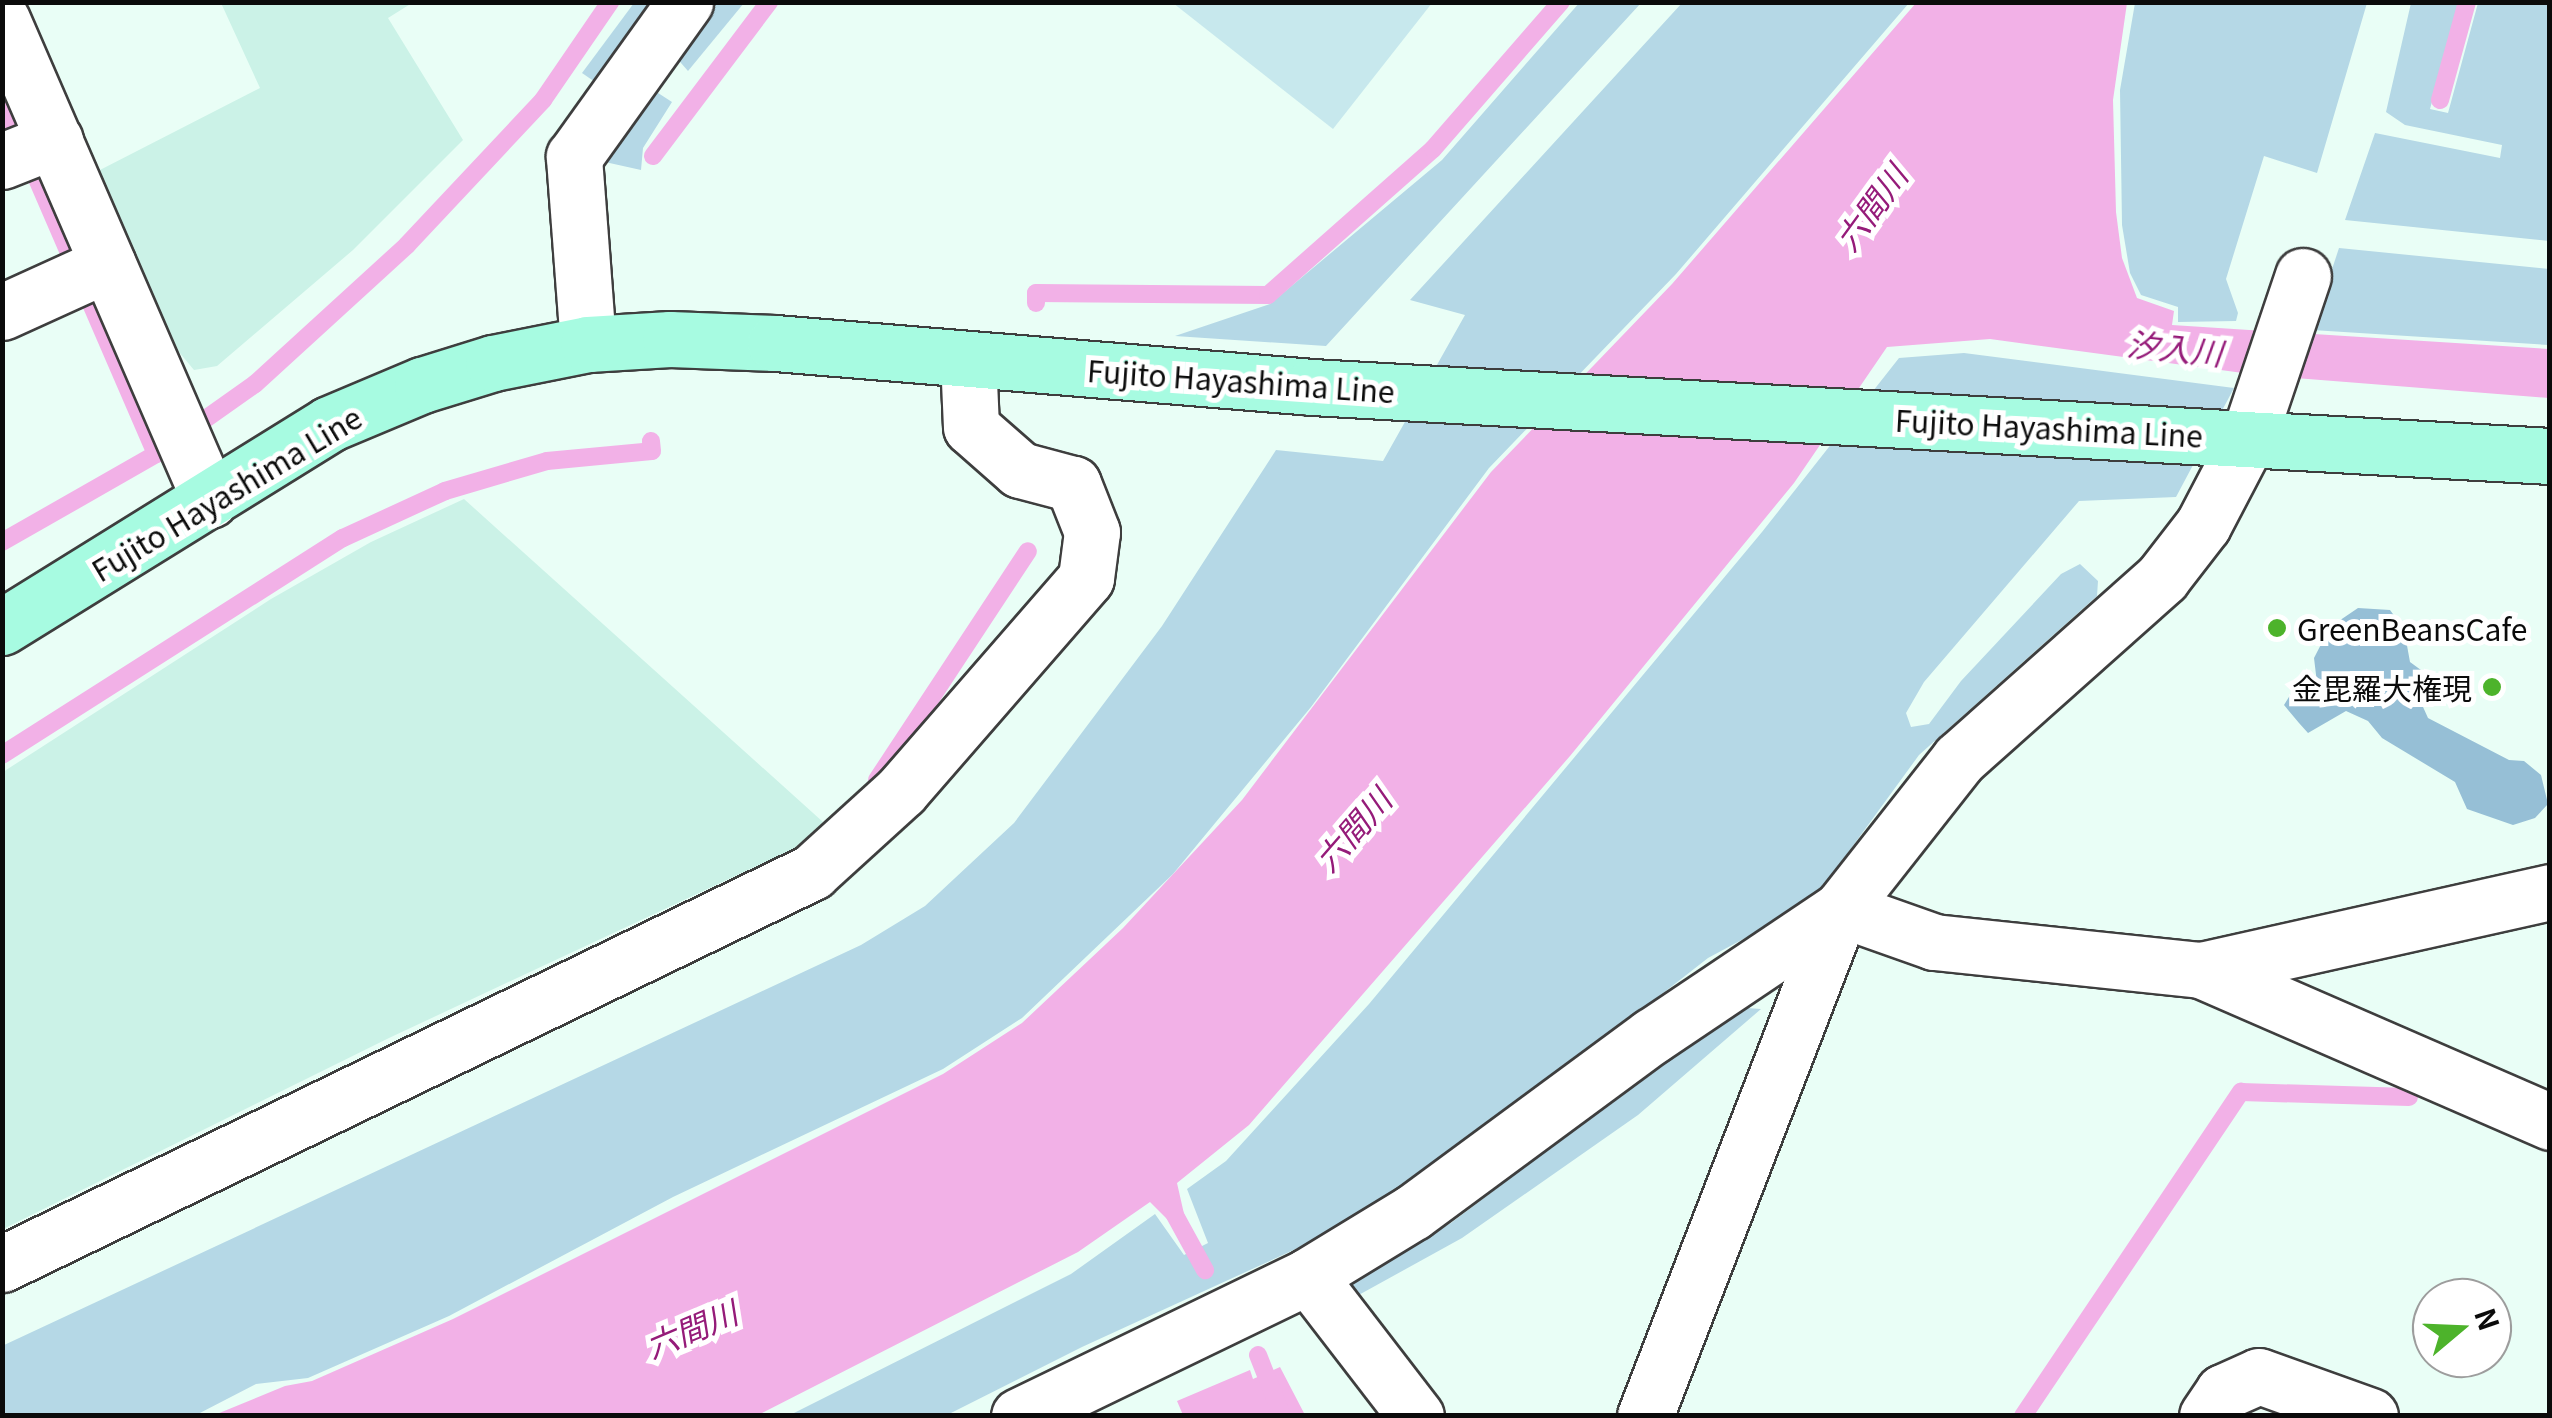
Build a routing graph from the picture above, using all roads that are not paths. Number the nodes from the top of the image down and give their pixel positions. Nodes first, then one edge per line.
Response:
1 (685, 2) edge
2 (2, 20) edge
3 (28, 151) edge
4 (88, 273) junction
5 (2303, 276) dead end
6 (2, 312) edge
7 (588, 344) junction
8 (968, 359) junction
9 (2243, 426) junction
10 (2550, 456) edge
11 (202, 480) junction
12 (2, 627) edge
13 (2550, 892) edge
14 (1840, 910) junction
15 (2201, 970) junction
16 (2550, 1122) edge
17 (2, 1264) edge
18 (1308, 1276) junction
19 (1019, 1416) edge
20 (1416, 1416) edge
21 (1644, 1416) edge
22 (2207, 1416) edge
23 (2370, 1416) edge

1 - 7 street
2 - 3 street
3 - 4 street
4 - 6 street
4 - 11 street
5 - 9 street
7 - 8 main road, Fujito Hayashima Line
7 - 11 main road, Fujito Hayashima Line
8 - 9 main road, Fujito Hayashima Line
8 - 17 street
9 - 10 main road, Fujito Hayashima Line
9 - 14 street
11 - 12 main road, Fujito Hayashima Line
13 - 15 street
14 - 15 street
14 - 18 street
14 - 21 street
15 - 16 street
18 - 19 street
18 - 20 street
22 - 23 street

